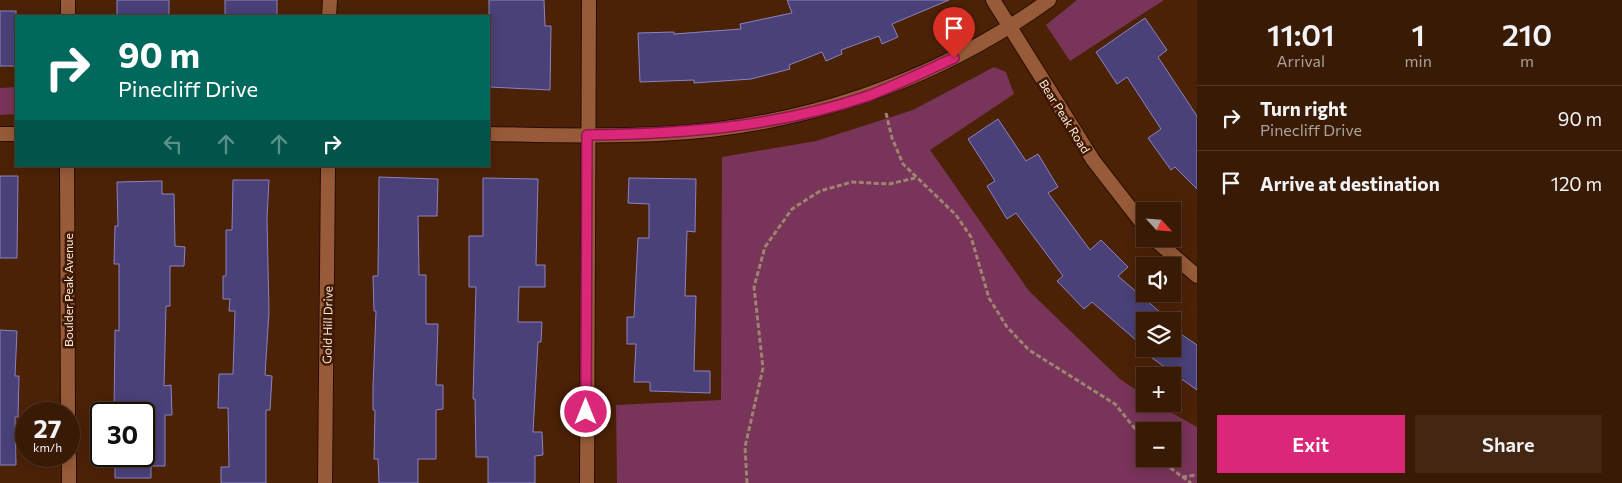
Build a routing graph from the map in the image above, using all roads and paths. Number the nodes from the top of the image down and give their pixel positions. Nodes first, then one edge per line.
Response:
1 (68, 0) edge
2 (330, 0) edge
3 (588, 0) edge
4 (992, 0) edge
5 (1049, 0) edge
6 (68, 15) edge
7 (330, 15) edge
8 (1010, 28) junction
9 (886, 113) dead end
10 (0, 134) edge
11 (15, 134) edge
12 (490, 134) edge
13 (587, 135) junction
14 (67, 167) edge
15 (328, 167) edge
16 (916, 178) junction
17 (1136, 215) edge
18 (1164, 248) edge
19 (1197, 276) edge
20 (68, 402) edge
21 (1136, 430) edge
22 (69, 467) edge
23 (1169, 467) edge
24 (1197, 475) edge
25 (1182, 477) junction
26 (69, 483) edge
27 (325, 483) edge
28 (587, 483) edge
29 (747, 483) edge
30 (1191, 483) edge

1 - 6 street
2 - 7 street
3 - 13 street
4 - 8 street, Bear Peak Road
5 - 8 street
8 - 13 street
8 - 17 street, Bear Peak Road
9 - 16 path
10 - 11 street
12 - 13 street
13 - 28 street
14 - 20 street, Boulder Peak Avenue
15 - 27 street, Gold Hill Drive
16 - 21 path
16 - 29 path
18 - 19 street
22 - 26 street
23 - 25 path
24 - 25 path
25 - 30 path

